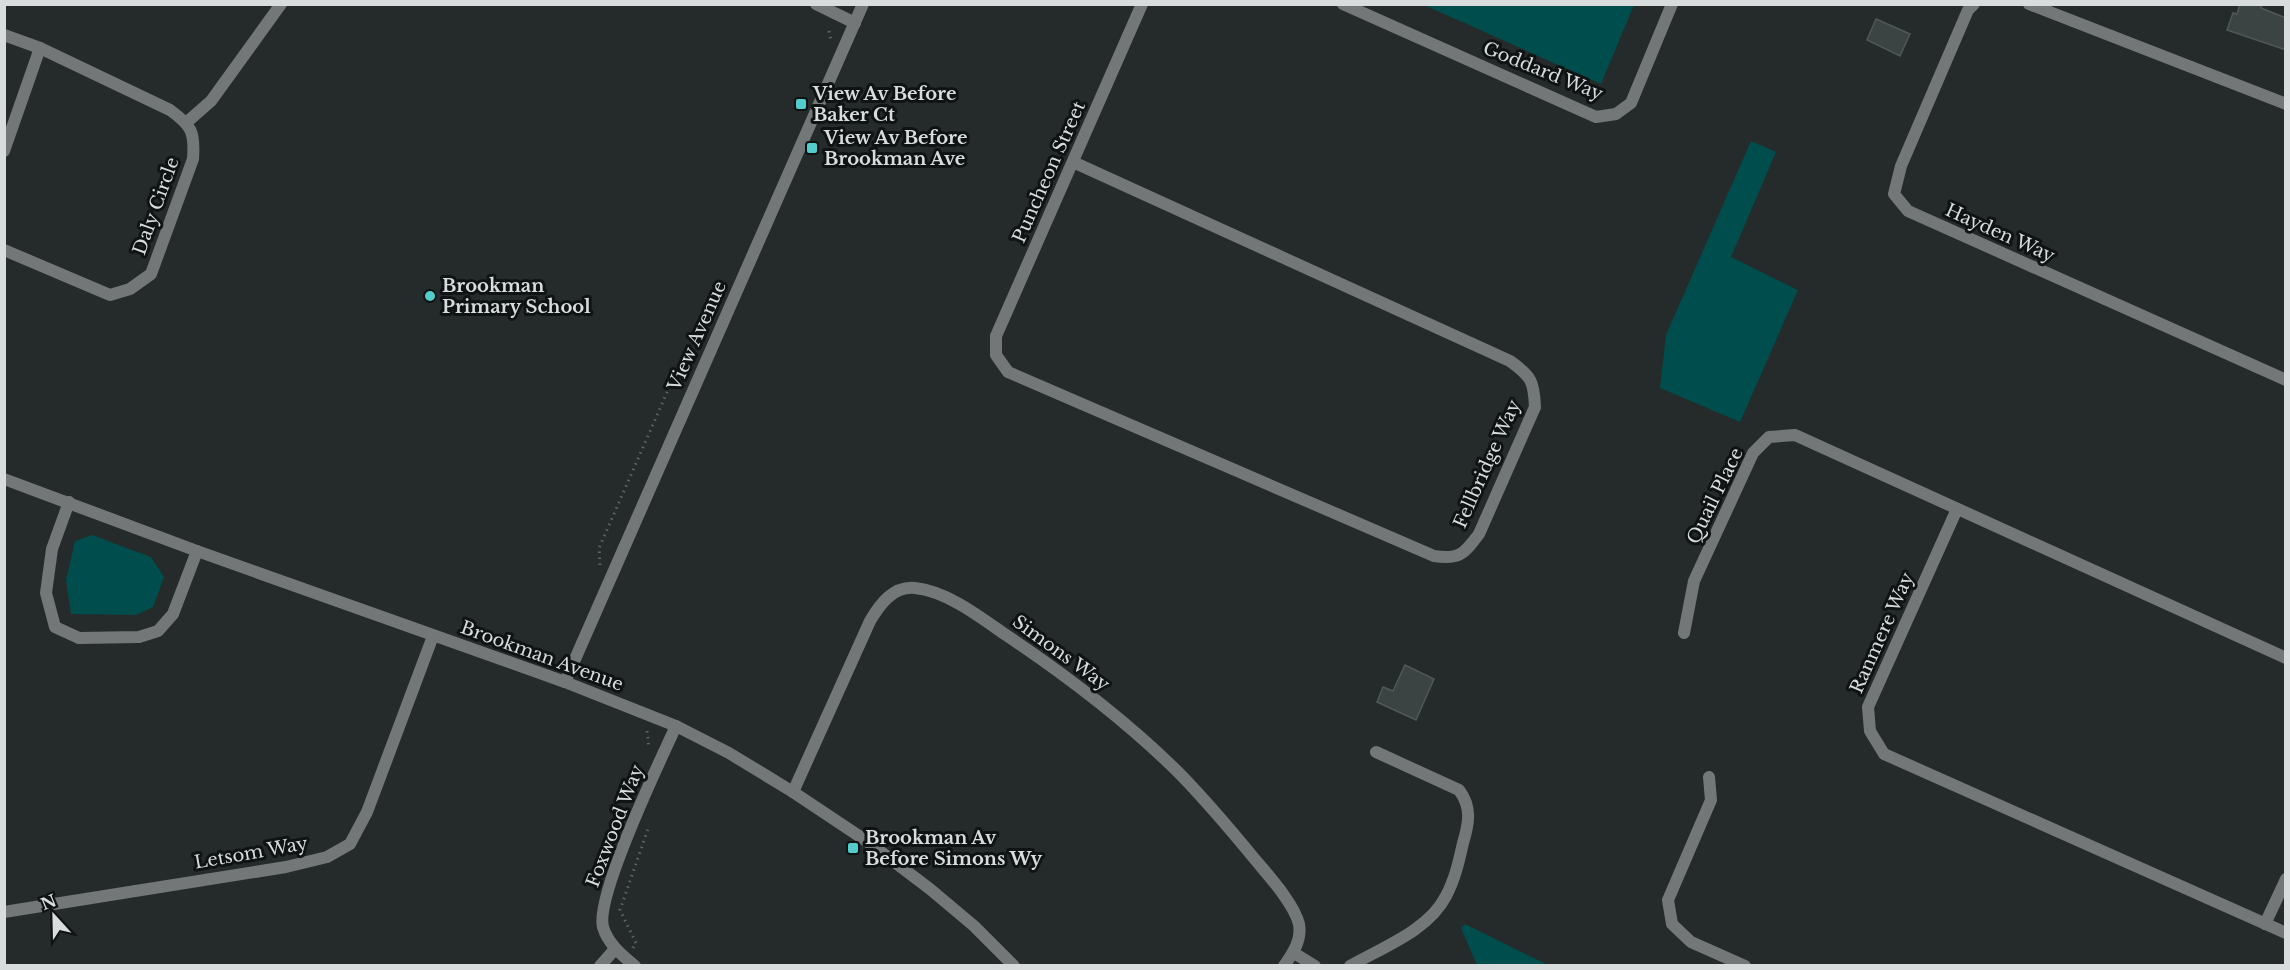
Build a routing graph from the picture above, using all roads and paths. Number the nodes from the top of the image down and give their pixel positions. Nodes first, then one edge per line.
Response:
1 (281, 4) edge
2 (816, 4) edge
3 (863, 4) edge
4 (1142, 4) edge
5 (1343, 4) edge
6 (1672, 4) edge
7 (1974, 4) edge
8 (2029, 4) edge
9 (855, 23) junction
10 (829, 31) dead end
11 (4, 35) edge
12 (832, 45) dead end
13 (40, 48) junction
14 (2286, 104) edge
15 (187, 122) junction
16 (4, 151) edge
17 (1072, 162) junction
18 (4, 250) edge
19 (996, 355) joint
20 (689, 367) dead end
21 (2286, 380) edge
22 (4, 479) edge
23 (69, 502) junction
24 (1957, 509) junction
25 (197, 551) junction
26 (600, 569) dead end
27 (1683, 633) dead end
28 (434, 636) junction
29 (2286, 658) edge
30 (565, 682) junction
31 (676, 726) junction
32 (647, 731) dead end
33 (1376, 752) dead end
34 (649, 753) dead end
35 (1709, 777) dead end
36 (793, 792) junction
37 (649, 826) dead end
38 (2286, 879) edge
39 (4, 912) edge
40 (2265, 924) junction
41 (2286, 933) edge
42 (615, 949) junction
43 (1293, 953) junction
44 (630, 962) edge
45 (600, 966) edge
46 (1014, 966) edge
47 (1284, 966) edge
48 (1315, 966) edge
49 (1350, 966) edge
50 (1745, 966) edge

1 - 15 street
2 - 9 street
3 - 9 street, View Avenue
4 - 17 street, Puncheon Street
5 - 6 street, Goddard Way
7 - 21 street, Hayden Way
8 - 14 street
9 - 30 street, View Avenue
10 - 12 path
11 - 13 street
13 - 15 street
13 - 16 street
15 - 18 street, Daly Circle
17 - 19 street, Puncheon Street
17 - 19 street, Fellbridge Way
20 - 26 path
22 - 23 street, Brookman Avenue
23 - 25 street, Brookman Avenue
23 - 25 street
24 - 27 street, Quail Place
24 - 29 street
24 - 40 street, Ranmere Way
25 - 28 street, Brookman Avenue
28 - 30 street, Brookman Avenue
28 - 39 street, Letsom Way
30 - 31 street, Brookman Avenue
31 - 36 street, Brookman Avenue
31 - 42 street, Foxwood Way
32 - 34 path
33 - 49 street
35 - 50 street
36 - 43 street, Simons Way
36 - 46 street, Brookman Avenue
37 - 44 path
38 - 40 street
40 - 41 street, Ranmere Way
42 - 44 street, Foxwood Way
42 - 45 street
43 - 47 street, Simons Way
43 - 48 street

